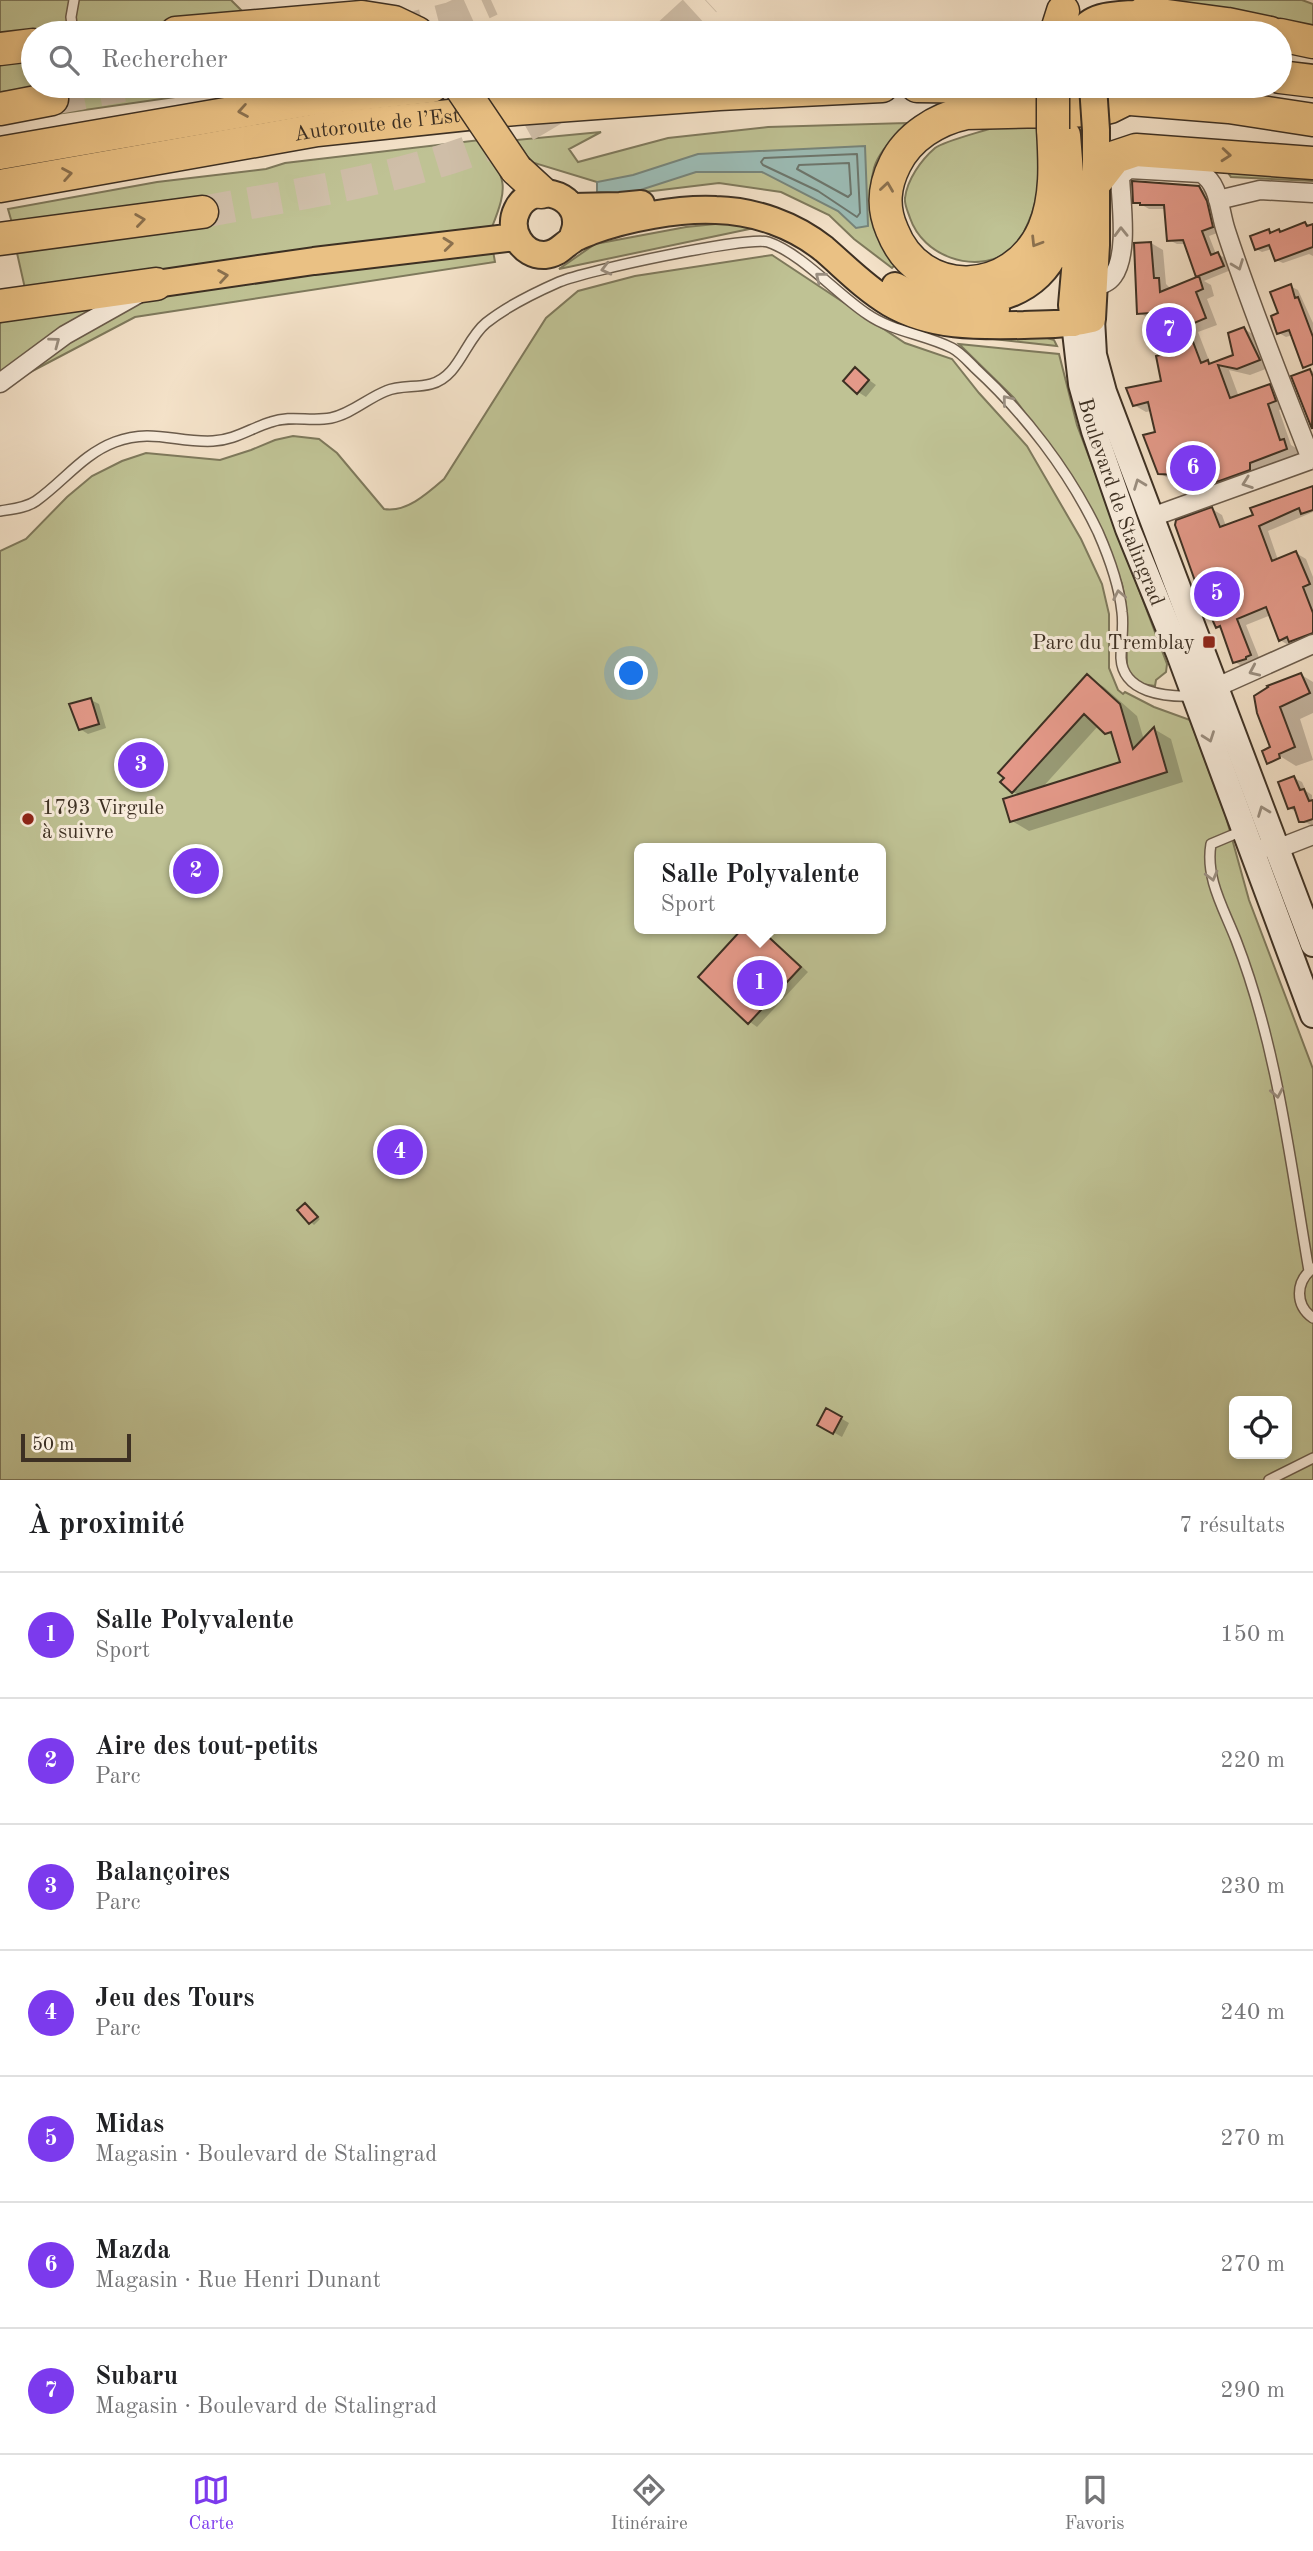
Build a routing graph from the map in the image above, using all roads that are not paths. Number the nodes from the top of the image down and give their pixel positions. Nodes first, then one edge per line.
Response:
1 (74, 0) edge
2 (1144, 13) joint
3 (1074, 20) edge
4 (72, 21) edge
5 (316, 21) edge
6 (388, 21) edge
7 (1204, 21) edge
8 (1292, 38) edge
9 (1313, 42) edge
10 (21, 46) edge
11 (0, 49) edge
12 (1292, 78) edge
13 (1313, 81) edge
14 (321, 98) edge
15 (468, 98) edge
16 (665, 98) edge
17 (1058, 98) edge
18 (1068, 98) edge
19 (1080, 98) edge
20 (1091, 98) edge
21 (1115, 98) edge
22 (52, 99) tunnel mouth
23 (1126, 99) junction
24 (0, 109) edge
25 (1313, 120) edge
26 (0, 153) edge
27 (1080, 157) junction
28 (1313, 163) edge
29 (0, 186) edge
30 (541, 192) junction
31 (1313, 193) edge
32 (1218, 200) junction
33 (572, 207) junction
34 (202, 212) tunnel mouth
35 (516, 237) junction
36 (0, 239) edge
37 (572, 240) junction
38 (156, 284) junction
39 (959, 305) junction
40 (0, 306) edge
41 (1085, 308) junction
42 (0, 383) edge
43 (1312, 459) edge
44 (0, 511) edge
45 (1152, 517) junction
46 (1313, 644) edge
47 (1205, 692) junction
48 (1313, 835) edge
49 (1246, 837) junction
50 (1277, 849) junction
51 (1313, 944) edge
52 (1313, 1015) edge
53 (1311, 1270) edge
54 (1313, 1318) edge
55 (1313, 1458) edge
56 (1269, 1480) edge

1 - 4 lane
2 - 3 main road
2 - 7 highway
5 - 6 highway
8 - 9 highway
10 - 11 highway
12 - 13 highway
14 -> 26 highway, Autoroute de l’Est
15 - 30 highway, bridge
29 -> 16 highway, Autoroute de l’Est
17 - 27 highway, bridge
18 - 27 main road
19 - 27 main road
20 - 27 main road, bridge
21 - 23 highway
22 - 24 highway
23 - 25 highway
27 -> 23 highway
27 -> 28 highway
27 - 39 main road
27 - 41 main road, Boulevard de Stalingrad
27 - 41 main road, Boulevard de Stalingrad
30 - 33 main road
30 - 35 main road
31 - 32 street
41 -> 32 street
32 -> 43 street
33 - 37 main road
33 - 39 main road
36 -> 34 highway
35 - 37 main road
38 -> 35 main road
37 - 41 main road
38 - 40 highway
42 -> 38 street
39 - 41 main road
45 -> 41 main road, Boulevard de Stalingrad
41 - 47 main road, Boulevard de Stalingrad
43 -> 45 street
47 -> 44 lane
45 - 47 main road, Boulevard de Stalingrad
46 -> 47 street
47 -> 49 main road, Boulevard de Stalingrad
50 -> 47 main road, Boulevard de Stalingrad
48 - 50 street
49 - 50 street
49 - 52 main road, Boulevard de Stalingrad
49 -> 53 lane
50 - 51 main road, Boulevard de Stalingrad
53 - 54 lane
55 - 56 lane

